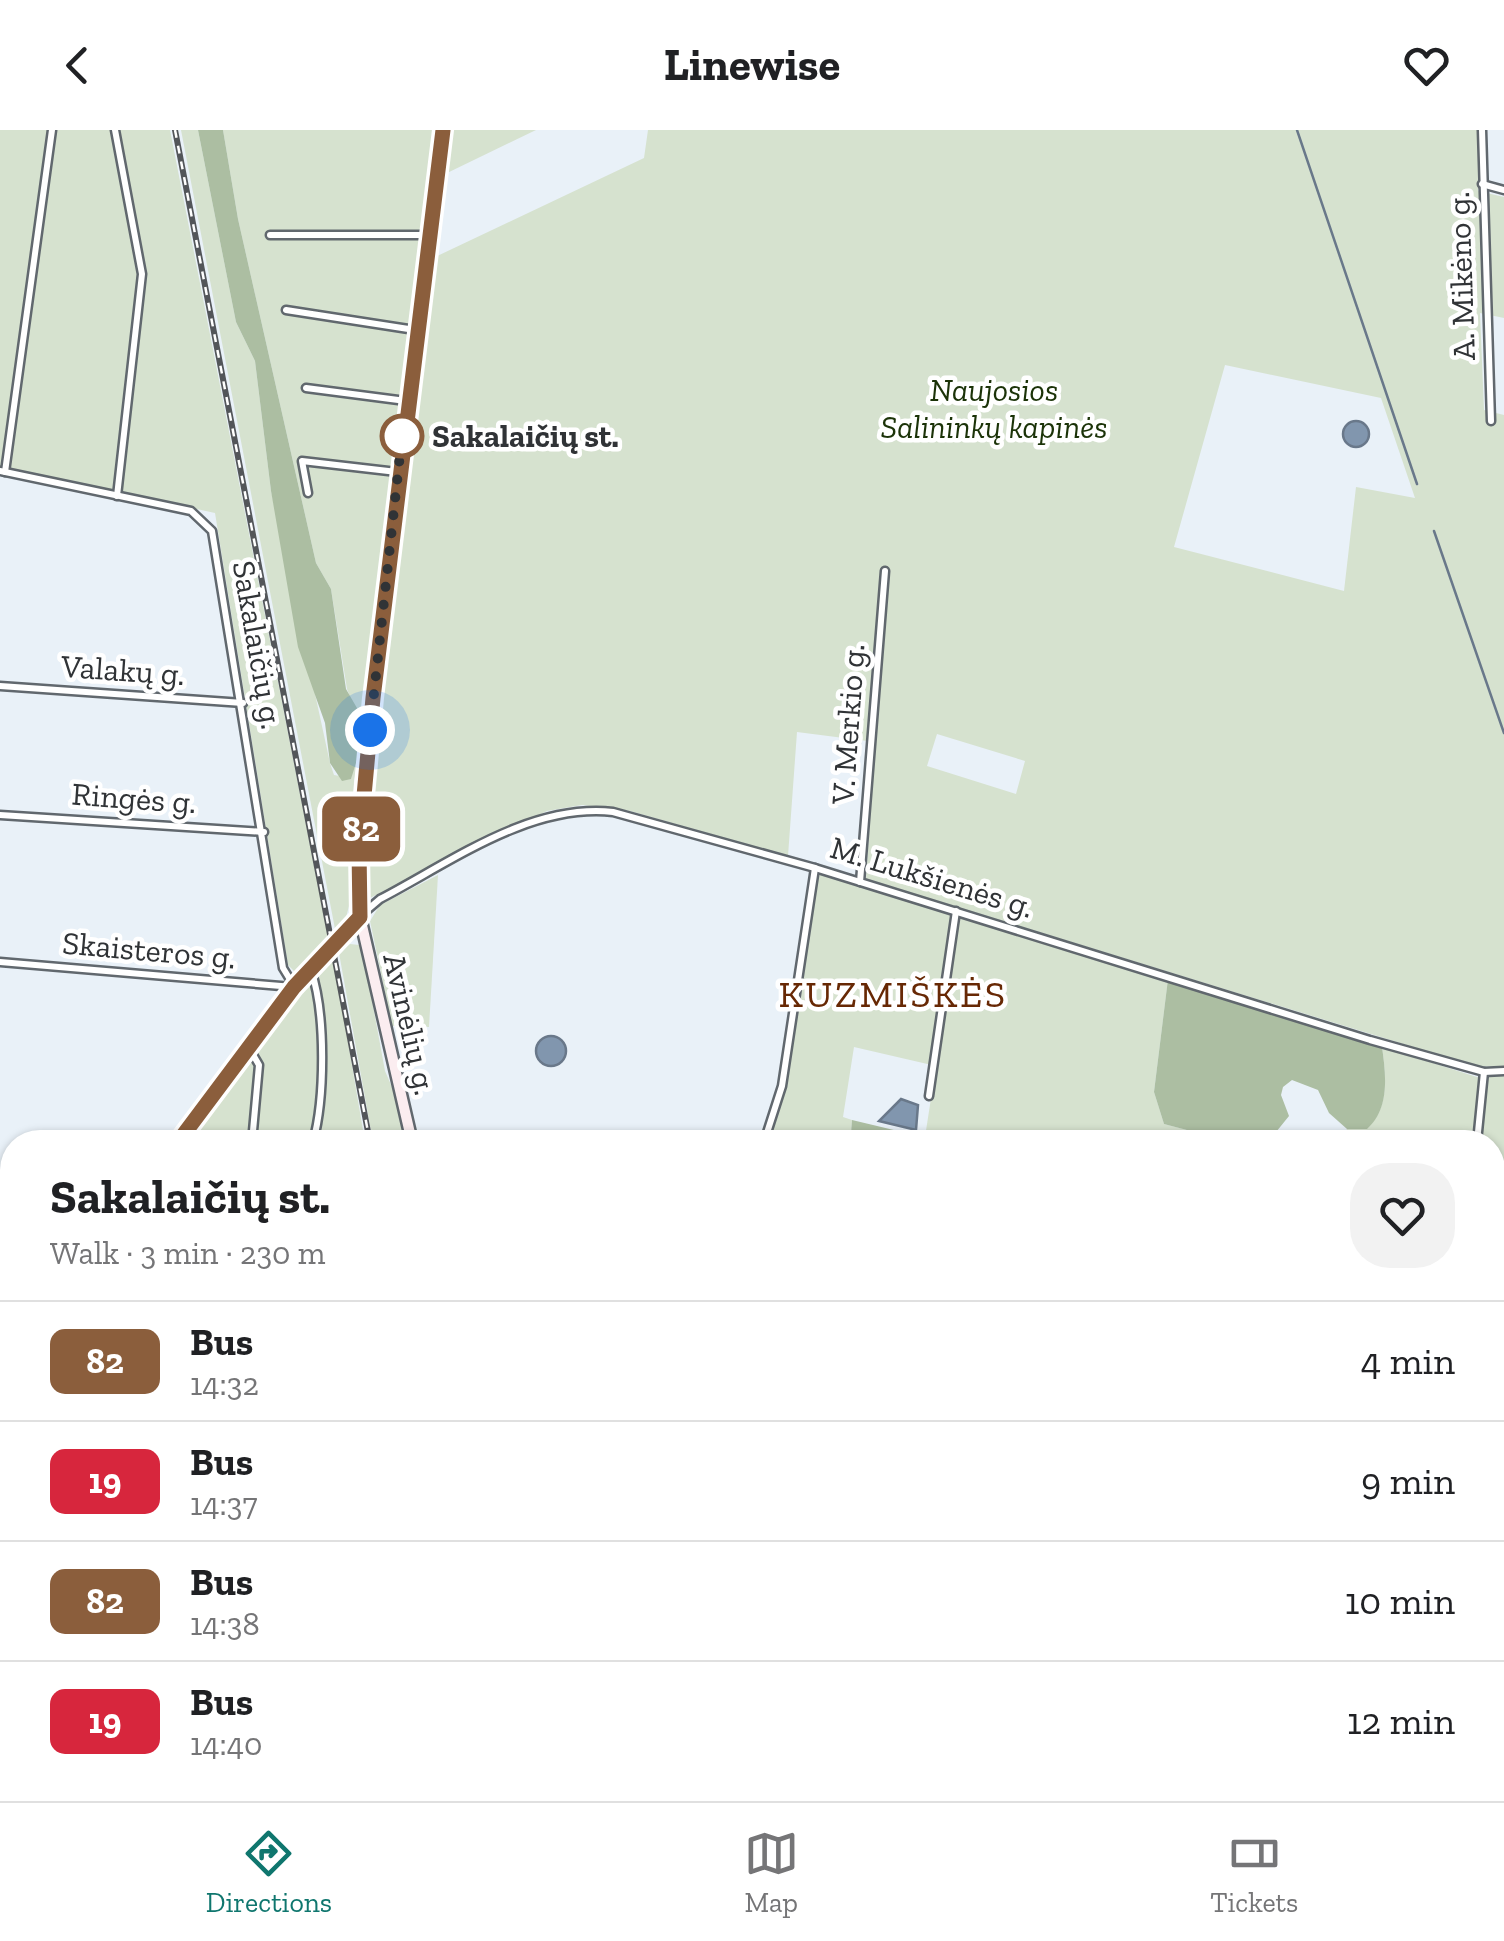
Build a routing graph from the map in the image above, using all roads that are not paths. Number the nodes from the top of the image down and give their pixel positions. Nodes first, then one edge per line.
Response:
1 (52, 130) edge
2 (115, 130) edge
3 (443, 130) edge
4 (1482, 130) edge
5 (1482, 184) junction
6 (1504, 190) edge
7 (270, 235) dead end
8 (427, 235) junction
9 (286, 310) dead end
10 (415, 330) junction
11 (306, 388) dead end
12 (406, 401) junction
13 (1491, 421) dead end
14 (3, 471) edge
15 (398, 472) junction
16 (308, 494) dead end
17 (118, 496) junction
18 (885, 571) dead end
19 (0, 686) edge
20 (243, 703) junction
21 (0, 815) edge
22 (264, 832) junction
23 (816, 868) junction
24 (860, 882) junction
25 (956, 911) junction
26 (360, 917) junction
27 (0, 962) edge
28 (310, 969) junction
29 (294, 987) junction
30 (248, 1047) junction
31 (1484, 1072) junction
32 (1504, 1072) edge
33 (928, 1096) dead end
34 (187, 1130) edge
35 (253, 1130) edge
36 (313, 1130) edge
37 (409, 1130) edge
38 (768, 1130) edge
39 (1478, 1130) edge

1 - 14 street
2 - 17 street
3 - 8 main road, Avinėlių g.
4 - 5 street, A. Mikėno g.
5 - 6 street
5 - 13 street, A. Mikėno g.
7 - 8 street
8 - 10 main road, Avinėlių g.
9 - 10 street
10 - 12 main road, Avinėlių g.
11 - 12 street
12 - 15 main road, Avinėlių g.
14 - 17 street, Sakalaičių g.
15 - 16 street
15 - 26 main road, Avinėlių g.
17 - 20 street, Sakalaičių g.
18 - 24 street, V. Merkio g.
19 - 20 street, Valakų g.
20 - 22 street, Sakalaičių g.
21 - 22 street, Ringės g.
22 - 29 street, Sakalaičių g.
23 - 24 street, M. Lukšienės g.
23 - 26 street, M. Lukšienės g.
23 - 38 street
24 - 25 street, M. Lukšienės g.
25 - 31 street, M. Lukšienės g.
25 - 33 street
26 - 28 main road
26 - 37 main road, Avinėlių g.
27 - 29 street, Skaisteros g.
28 - 29 main road
28 - 36 street
29 - 30 main road
30 - 34 main road
30 - 35 street
31 - 32 street, M. Lukšienės g.
31 - 39 street

